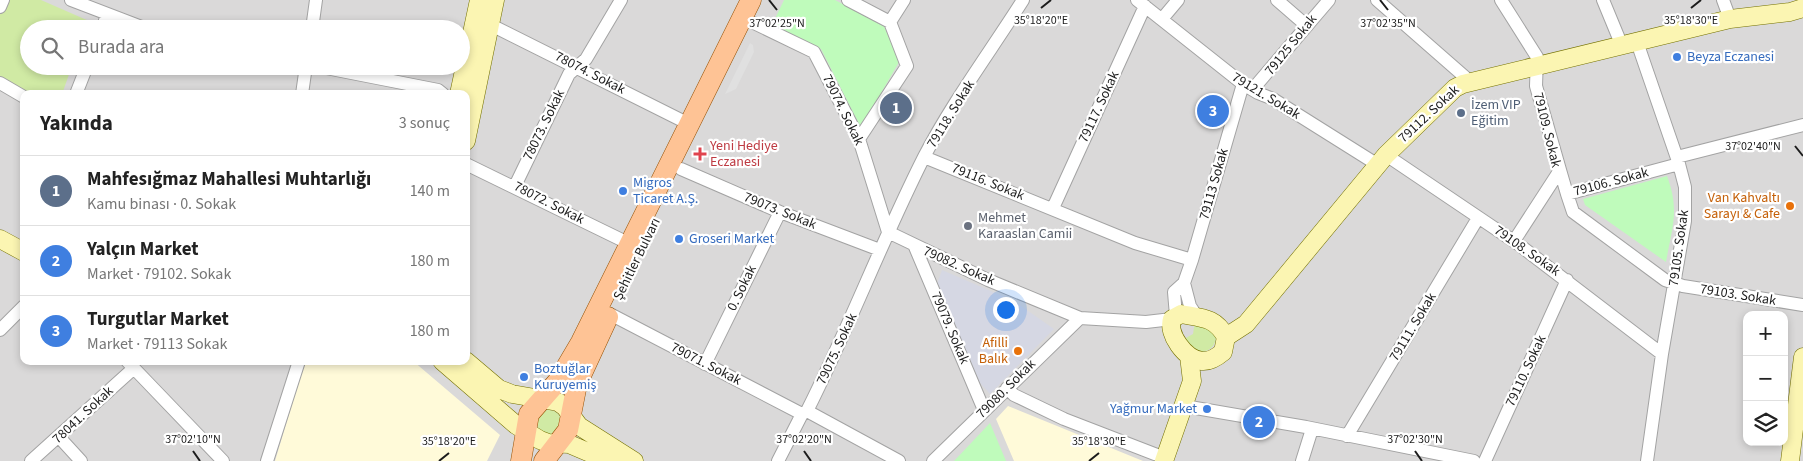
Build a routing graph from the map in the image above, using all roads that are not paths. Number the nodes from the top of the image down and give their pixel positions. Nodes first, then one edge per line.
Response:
1 (3, 0) edge
2 (71, 0) edge
3 (316, 0) edge
4 (479, 0) edge
5 (495, 0) edge
6 (620, 0) edge
7 (751, 0) edge
8 (765, 0) edge
9 (848, 0) edge
10 (904, 0) edge
11 (1023, 0) edge
12 (1178, 0) edge
13 (1277, 0) edge
14 (1329, 0) edge
15 (1377, 0) edge
16 (1501, 0) edge
17 (1603, 0) edge
18 (1723, 0) edge
19 (1141, 3) edge
20 (0, 7) edge
21 (1798, 10) edge
22 (107, 15) junction
23 (1162, 19) junction
24 (1730, 19) junction
25 (105, 20) edge
26 (121, 20) edge
27 (313, 20) edge
28 (890, 22) junction
29 (754, 23) junction
30 (489, 24) junction
31 (1307, 26) junction
32 (1630, 44) junction
33 (470, 45) edge
34 (577, 67) junction
35 (1536, 67) junction
36 (83, 75) edge
37 (305, 75) edge
38 (362, 75) edge
39 (464, 75) edge
40 (0, 83) edge
41 (1462, 84) junction
42 (1248, 86) junction
43 (78, 90) edge
44 (303, 90) edge
45 (438, 90) edge
46 (461, 90) edge
47 (20, 95) edge
48 (470, 121) edge
49 (689, 124) junction
50 (1803, 125) edge
51 (859, 139) junction
52 (924, 157) junction
53 (1382, 160) junction
54 (1678, 160) junction
55 (470, 166) edge
56 (681, 169) junction
57 (1560, 170) junction
58 (515, 186) junction
59 (1567, 194) junction
60 (1054, 208) junction
61 (780, 212) junction
62 (1478, 218) junction
63 (888, 232) junction
64 (0, 239) edge
65 (1514, 241) junction
66 (630, 244) junction
67 (915, 247) junction
68 (20, 250) edge
69 (880, 250) junction
70 (1192, 260) junction
71 (1567, 280) junction
72 (1184, 283) junction
73 (1674, 283) junction
74 (1803, 305) edge
75 (20, 310) edge
76 (610, 314) junction
77 (1197, 317) junction
78 (1080, 318) junction
79 (1173, 324) junction
80 (0, 330) edge
81 (1226, 336) junction
82 (1662, 354) junction
83 (1189, 356) junction
84 (1803, 357) edge
85 (1212, 360) junction
86 (470, 364) edge
87 (705, 364) junction
88 (130, 365) edge
89 (298, 365) edge
90 (447, 365) edge
91 (1192, 381) junction
92 (1007, 388) junction
93 (541, 399) junction
94 (1184, 406) junction
95 (984, 410) junction
96 (804, 413) junction
97 (571, 414) junction
98 (1312, 429) junction
99 (526, 432) junction
100 (1347, 436) junction
101 (59, 437) junction
102 (557, 443) junction
103 (1432, 457) edge
104 (1164, 459) edge
105 (31, 461) edge
106 (81, 461) edge
107 (222, 461) edge
108 (268, 461) edge
109 (521, 461) edge
110 (544, 461) edge
111 (609, 461) edge
112 (634, 461) edge
113 (778, 461) edge
114 (899, 461) edge
115 (934, 461) edge
116 (1302, 461) edge
117 (1474, 461) edge
118 (1485, 461) edge
119 (1647, 461) edge
120 (1790, 461) edge

1 - 20 street
2 - 22 street
3 - 27 street
4 - 33 main road
5 - 30 main road
6 - 34 street, 78073. Sokak
7 - 49 main road, Şehitler Bulvarı
8 - 29 main road, Şehitler Bulvarı
9 - 28 street
10 - 28 street
11 - 52 street, 79118. Sokak
12 - 23 street
13 - 31 street
14 - 31 street, 79125 Sokak
15 - 41 street
16 - 35 street, 79109. Sokak
17 - 32 street, 79105. Sokak
18 - 24 street
19 - 23 street, 79121. Sokak
19 - 60 street, 79117. Sokak
21 - 24 main road, 79112. Sokak
22 - 25 street
22 - 26 street
23 - 42 street, 79121. Sokak
24 - 32 main road, 79112. Sokak
28 - 51 street
29 - 51 street, 79074. Sokak
29 - 56 main road, Şehitler Bulvarı
30 - 34 street, 78074. Sokak
30 - 48 main road
31 - 42 street, 79125 Sokak
32 - 35 main road, 79112. Sokak
32 - 54 street, 79105. Sokak
34 - 49 street, 78074. Sokak
34 - 58 street, 78073. Sokak
35 - 41 main road, 79112. Sokak
35 - 57 street, 79109. Sokak
36 - 43 street
37 - 44 street
38 - 45 street
39 - 46 main road
40 - 47 street
41 - 53 main road, 79112. Sokak
42 - 53 street, 79121. Sokak
42 - 70 street, 79113 Sokak
49 - 66 main road, Şehitler Bulvarı
50 - 54 street, 79106. Sokak
51 - 63 street, 79074. Sokak
52 - 60 street, 79116. Sokak
52 - 63 street, 79118. Sokak
53 - 62 street, 79108. Sokak
53 - 81 main road, 79112. Sokak
54 - 59 street, 79106. Sokak
54 - 73 street, 79105. Sokak
55 - 58 street, 78072. Sokak
56 - 61 street, 79073. Sokak
56 - 76 main road, Şehitler Bulvarı
57 - 59 street, 79106. Sokak
57 - 65 street, 79109. Sokak
58 - 66 street, 78072. Sokak
59 - 73 street, 79103. Sokak
60 - 70 street, 79116. Sokak
61 - 69 street, 79073. Sokak
61 - 87 street, 0. Sokak
62 - 65 street, 79108. Sokak
62 - 100 street, 79111. Sokak
63 - 67 street, 79082. Sokak
63 - 69 street, 79075. Sokak
64 - 68 main road
65 - 71 street, 79108. Sokak
66 - 93 main road, Şehitler Bulvarı
67 - 78 street, 79082. Sokak
67 - 95 street, 79079. Sokak
69 - 96 street, 79075. Sokak
70 - 72 street, 79113 Sokak
71 - 82 street, 79108. Sokak
71 - 118 street, 79110. Sokak
72 - 77 street
72 - 79 street, 79113 Sokak
73 - 74 street, 79103. Sokak
73 - 82 street, 79105. Sokak
75 - 80 street
76 - 87 street, 79071. Sokak
76 - 97 main road, Şehitler Bulvarı
77 - 79 main road
77 - 81 main road
78 - 79 street, 79082. Sokak
78 - 92 street, 79080. Sokak
79 - 83 main road
81 - 85 main road
82 - 119 street, 79105. Sokak
83 - 85 main road
83 - 91 main road
84 - 120 main road
85 - 91 main road
86 - 93 main road
87 - 96 street, 79071. Sokak
88 - 101 street, 78041. Sokak
88 - 107 street
89 - 108 street
90 - 99 main road
91 - 94 main road
92 - 95 street, 79080. Sokak
92 - 104 street
93 - 97 main road
93 - 99 main road
94 - 98 street
94 - 104 main road
95 - 115 street, 79080. Sokak
96 - 113 street, 79075. Sokak
96 - 114 street, 79071. Sokak
97 - 102 main road
97 - 112 main road
98 - 100 street
98 - 116 street
99 - 102 main road
99 - 109 main road
100 - 103 street
101 - 105 street, 78041. Sokak
101 - 106 street
102 - 110 main road
102 - 111 main road
103 - 117 street

